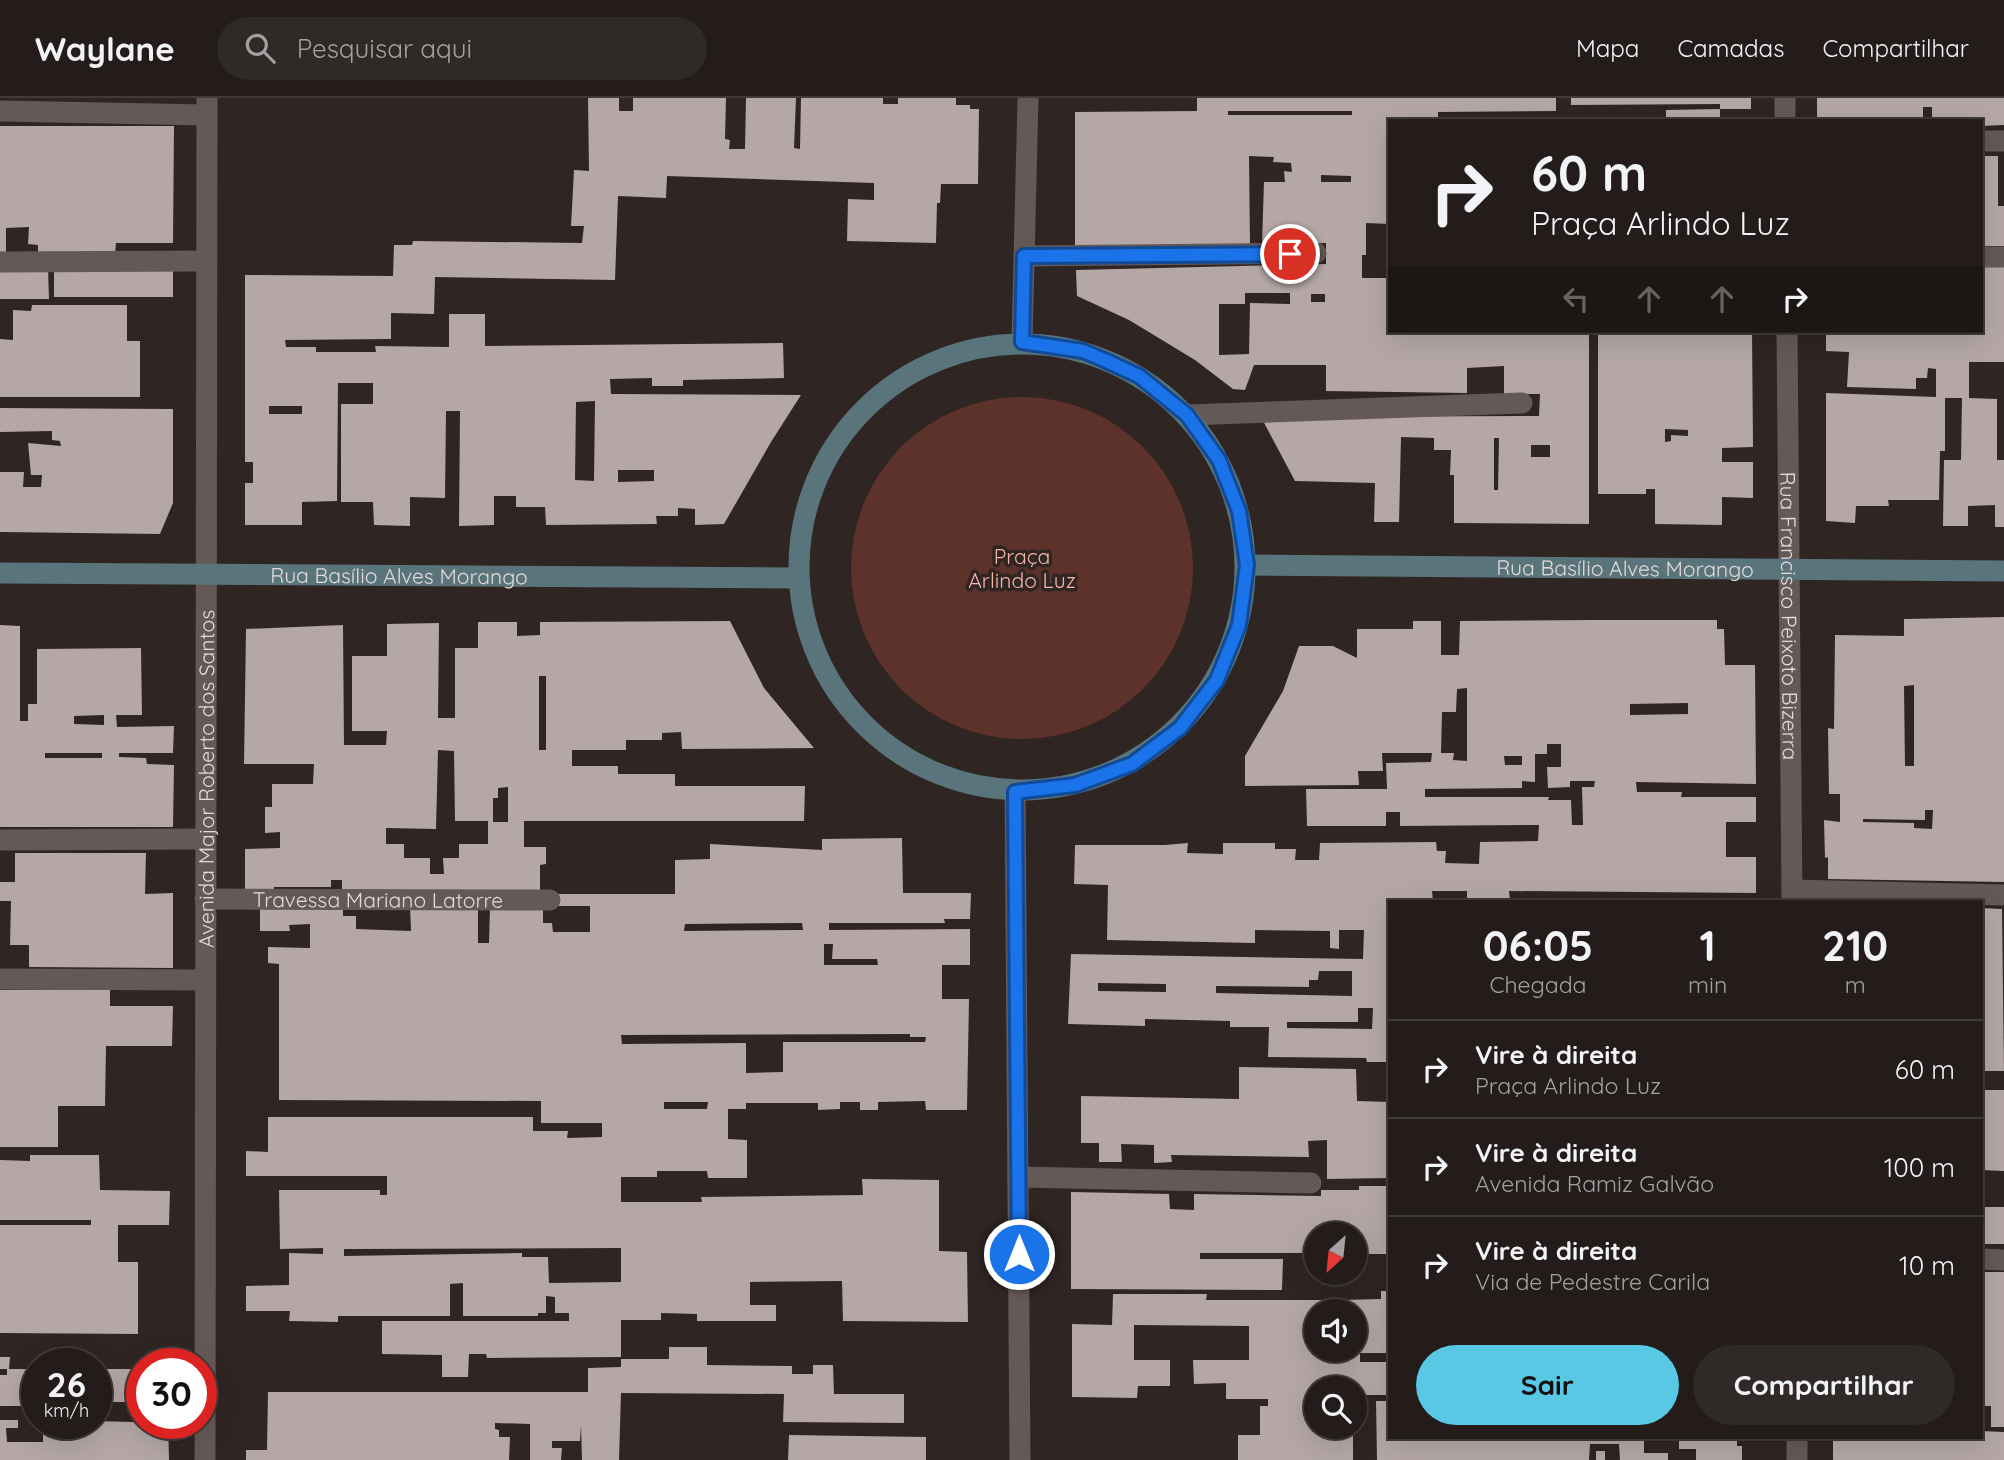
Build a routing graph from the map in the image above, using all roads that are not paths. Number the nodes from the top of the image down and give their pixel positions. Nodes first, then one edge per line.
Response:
1 (1028, 98) edge
2 (1785, 98) edge
3 (207, 106) edge
4 (0, 111) edge
5 (1785, 119) edge
6 (1983, 141) edge
7 (2004, 141) edge
8 (1316, 253) dead end
9 (1024, 256) junction
10 (1983, 257) edge
11 (2004, 257) edge
12 (206, 261) junction
13 (0, 262) edge
14 (1787, 333) edge
15 (1022, 342) junction
16 (1522, 403) dead end
17 (1187, 415) junction
18 (1247, 565) junction
19 (1789, 569) junction
20 (2004, 571) edge
21 (205, 572) junction
22 (0, 573) edge
23 (797, 578) junction
24 (1015, 792) junction
25 (205, 839) junction
26 (0, 840) edge
27 (2004, 895) edge
28 (1792, 896) edge
29 (205, 899) junction
30 (550, 900) dead end
31 (0, 979) edge
32 (205, 980) junction
33 (1018, 1177) junction
34 (1311, 1183) dead end
35 (1983, 1259) edge
36 (2004, 1259) edge
37 (1797, 1439) edge
38 (205, 1460) edge
39 (1020, 1460) edge
40 (1797, 1460) edge

1 - 9 street
2 - 5 street
3 - 4 street
3 - 12 street, Avenida Major Roberto dos Santos
6 - 7 street
8 - 9 street
9 - 15 street
10 - 11 street
12 - 13 street
12 - 21 street, Avenida Major Roberto dos Santos
14 - 19 street, Rua Francisco Peixoto Bizerra
15 - 17 street
15 - 23 street
16 - 17 street
17 - 18 street
18 - 19 street, Rua Basílio Alves Morango
18 - 24 street
19 - 20 street, Rua Basílio Alves Morango
19 - 28 street, Rua Francisco Peixoto Bizerra
21 - 22 street, Rua Basílio Alves Morango
21 - 23 street, Rua Basílio Alves Morango
21 - 25 street, Avenida Major Roberto dos Santos
23 - 24 street
24 - 33 street
25 - 26 street
25 - 29 street, Avenida Major Roberto dos Santos
27 - 28 street
29 - 30 street, Travessa Mariano Latorre
29 - 32 street, Avenida Major Roberto dos Santos
31 - 32 street
32 - 38 street, Avenida Major Roberto dos Santos
33 - 34 street
33 - 39 street
35 - 36 street
37 - 40 street

